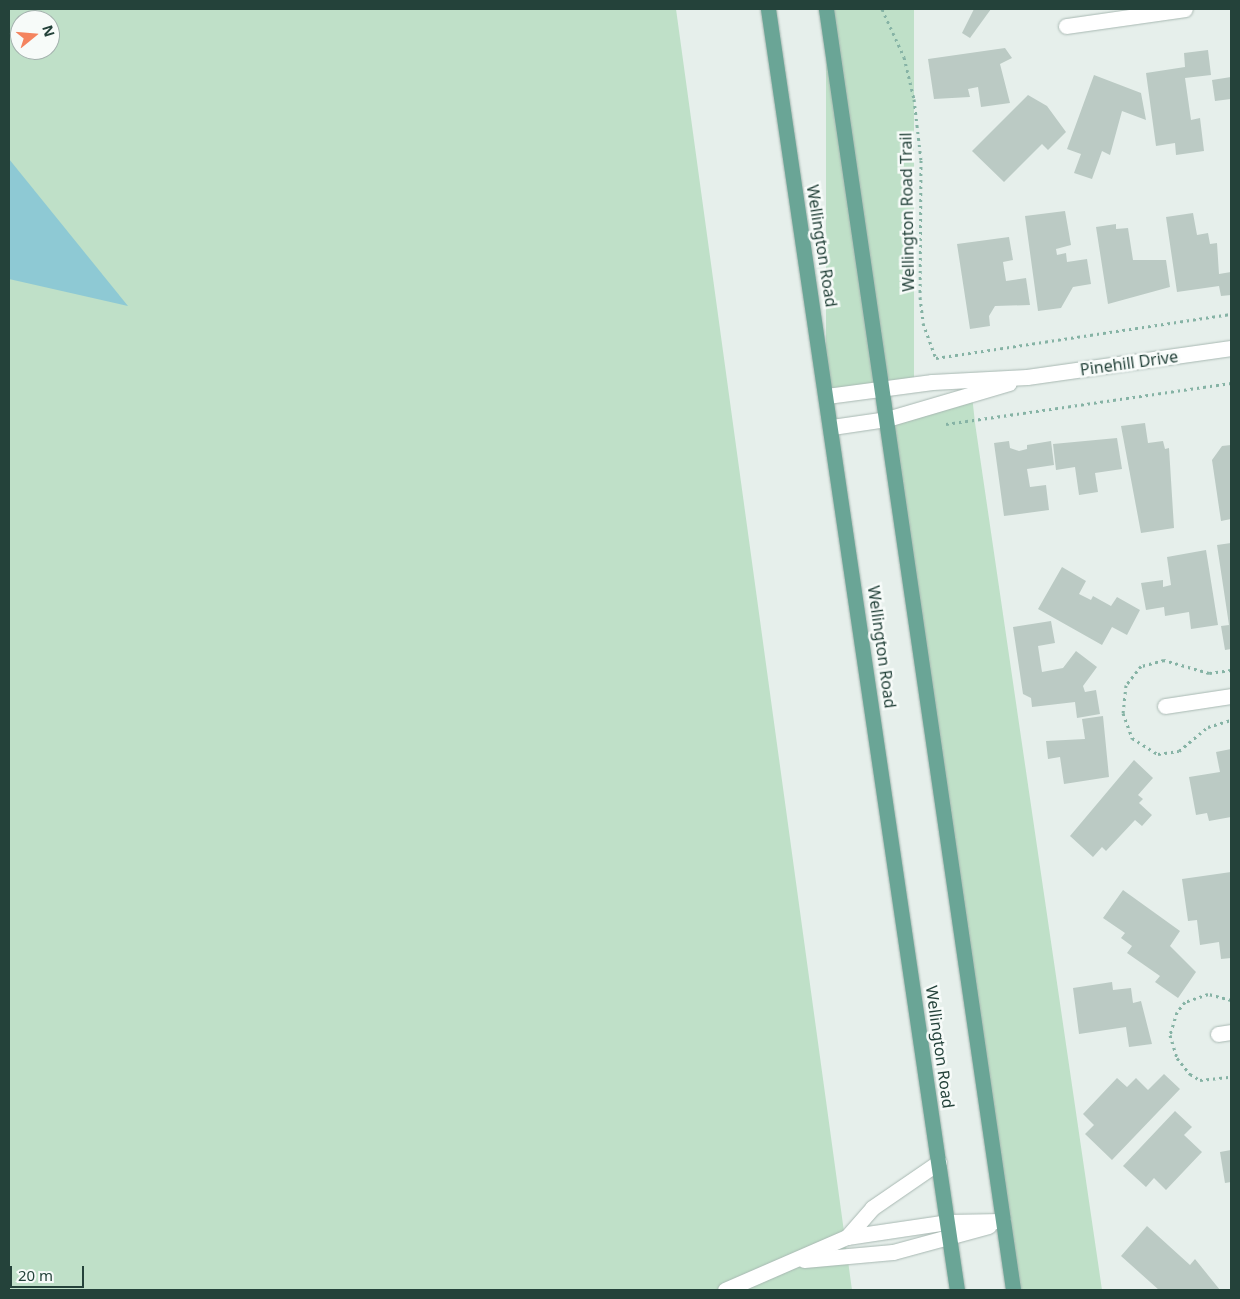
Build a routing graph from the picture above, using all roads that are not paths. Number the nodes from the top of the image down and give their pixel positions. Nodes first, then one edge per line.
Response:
1 (768, 9) edge
2 (826, 9) edge
3 (1185, 9) edge
4 (1066, 26) dead end
5 (1231, 348) edge
6 (1027, 377) junction
7 (882, 389) junction
8 (827, 396) junction
9 (887, 419) junction
10 (832, 427) junction
11 (1231, 696) edge
12 (1165, 706) dead end
13 (939, 1162) junction
14 (1003, 1221) junction
15 (947, 1222) junction
16 (847, 1237) junction
17 (950, 1239) junction
18 (797, 1261) junction
19 (725, 1290) edge
20 (957, 1290) edge
21 (1013, 1290) edge

1 - 8 main road, Wellington Road
2 - 7 main road
3 - 4 street
5 - 6 street, Pinehill Drive
6 - 7 street, Pinehill Drive
6 - 9 street, Pinehill Drive
7 - 8 street, Pinehill Drive
7 - 9 main road
8 - 10 main road, Wellington Road
9 - 10 street, Pinehill Drive
9 - 14 main road
10 - 13 main road, Wellington Road
11 - 12 street
13 - 15 main road, Wellington Road
13 - 16 street
14 - 15 street
14 - 17 street
14 - 21 main road
15 - 16 street
15 - 17 main road, Wellington Road
16 - 18 street
17 - 18 street
17 - 20 main road, Wellington Road
18 - 19 street

